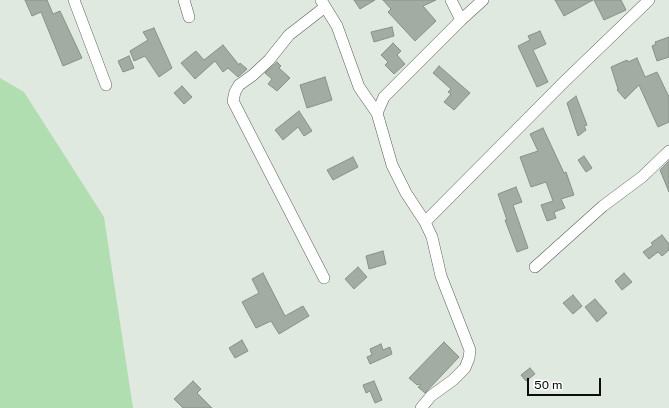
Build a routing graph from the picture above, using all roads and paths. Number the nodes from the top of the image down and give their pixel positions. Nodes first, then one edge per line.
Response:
1 (74, 0) edge
2 (184, 0) edge
3 (451, 0) edge
4 (483, 0) edge
5 (649, 0) edge
6 (323, 4) edge
7 (189, 17) dead end
8 (461, 20) junction
9 (106, 85) dead end
10 (377, 113) junction
11 (669, 151) edge
12 (425, 222) junction
13 (535, 267) dead end
14 (324, 278) dead end
15 (421, 408) edge

1 - 9 street
2 - 7 street
3 - 8 street
4 - 8 street
5 - 12 street
6 - 10 street
6 - 14 street
8 - 10 street
10 - 12 street
11 - 13 street
12 - 15 street

